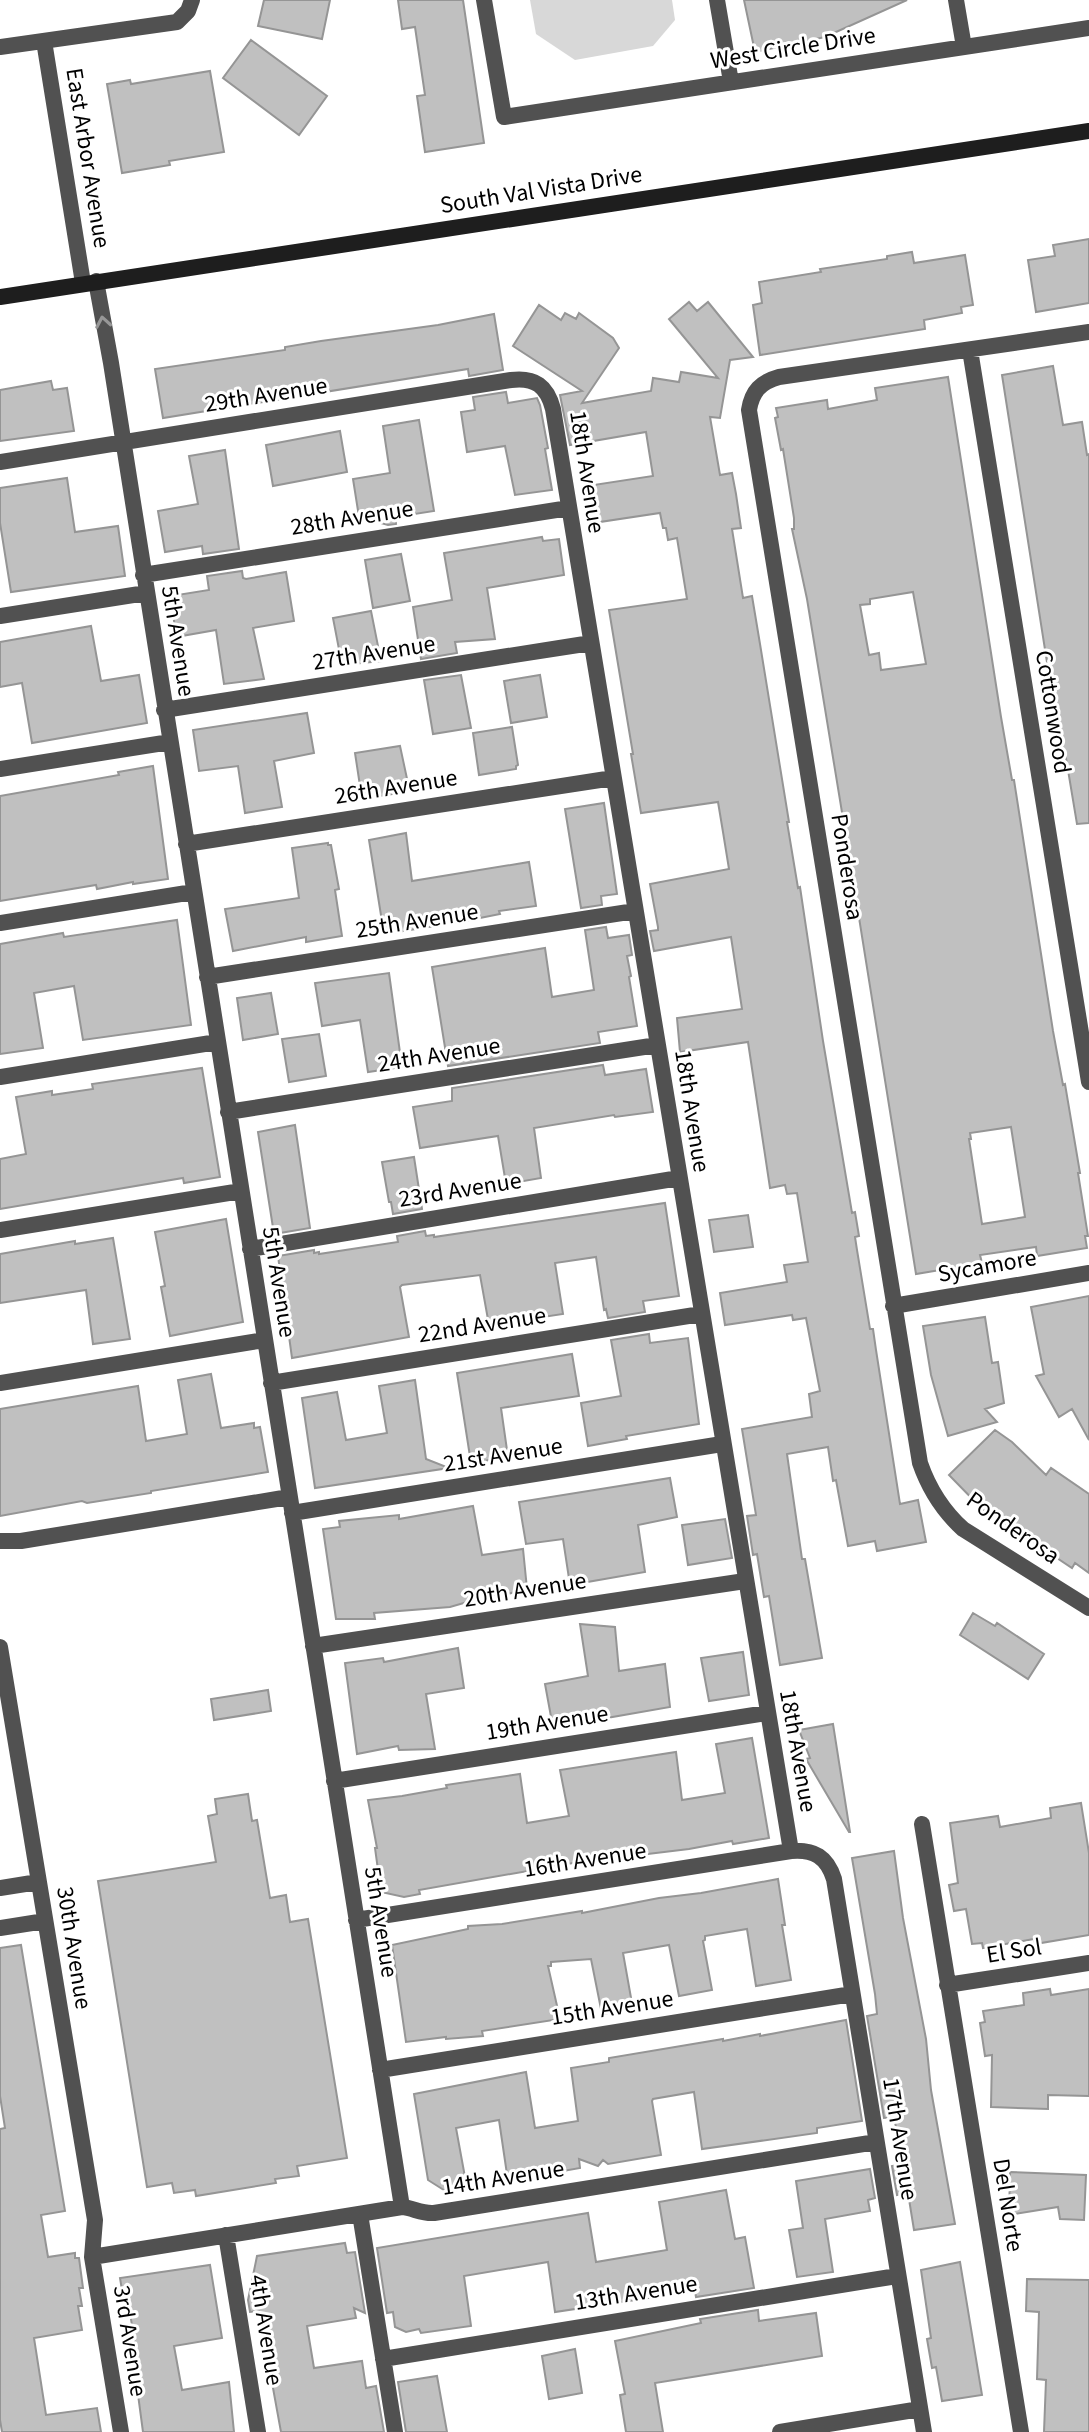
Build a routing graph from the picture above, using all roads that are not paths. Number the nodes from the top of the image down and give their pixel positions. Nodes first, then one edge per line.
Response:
1 (192, 0) edge
2 (484, 0) edge
3 (717, 0) edge
4 (956, 0) edge
5 (1089, 28) edge
6 (44, 41) junction
7 (0, 47) edge
8 (964, 47) junction
9 (731, 82) junction
10 (1089, 131) edge
11 (90, 282) junction
12 (0, 297) edge
13 (1089, 332) edge
14 (970, 350) junction
15 (111, 363) joint
16 (538, 383) joint
17 (122, 442) junction
18 (0, 462) edge
19 (569, 508) junction
20 (143, 575) junction
21 (146, 593) junction
22 (0, 616) edge
23 (591, 643) junction
24 (164, 710) junction
25 (170, 742) junction
26 (0, 769) edge
27 (613, 778) junction
28 (186, 844) junction
29 (193, 892) junction
30 (635, 911) junction
31 (0, 923) edge
32 (207, 977) junction
33 (217, 1042) junction
34 (657, 1045) junction
35 (0, 1077) edge
36 (1089, 1082) edge
37 (228, 1112) junction
38 (679, 1178) junction
39 (241, 1191) junction
40 (0, 1230) edge
41 (250, 1249) junction
42 (1089, 1273) edge
43 (893, 1306) junction
44 (701, 1314) junction
45 (264, 1340) junction
46 (0, 1383) edge
47 (271, 1383) junction
48 (722, 1444) junction
49 (290, 1505) junction
50 (0, 1541) edge
51 (745, 1581) junction
52 (1089, 1608) edge
53 (313, 1646) junction
54 (0, 1647) edge
55 (767, 1713) junction
56 (334, 1781) junction
57 (922, 1824) dead end
58 (791, 1851) junction
59 (821, 1856) joint
60 (38, 1882) junction
61 (0, 1888) edge
62 (356, 1920) junction
63 (45, 1921) junction
64 (0, 1928) edge
65 (1089, 1963) edge
66 (947, 1985) junction
67 (852, 1994) junction
68 (380, 2070) junction
69 (876, 2142) junction
70 (402, 2207) junction
71 (360, 2214) junction
72 (226, 2235) junction
73 (92, 2257) junction
74 (897, 2276) junction
75 (383, 2359) junction
76 (920, 2409) junction
77 (121, 2432) edge
78 (258, 2432) edge
79 (395, 2432) edge
80 (780, 2432) edge
81 (924, 2432) edge
82 (1021, 2432) edge

1 - 6 street
2 - 9 street, West Circle Drive
3 - 9 street
4 - 8 street
5 - 8 street, West Circle Drive
6 - 7 street
6 - 11 street, East Arbor Avenue
8 - 9 street, West Circle Drive
10 - 11 main road, South Val Vista Drive
11 - 12 main road, South Val Vista Drive
15 -> 11 street, East Arbor Avenue
13 - 14 street, Ponderosa
14 - 36 street, Cottonwood
14 - 43 street, Ponderosa
15 - 17 street, 5th Avenue
16 - 17 street, 29th Avenue
16 - 19 street, 18th Avenue
17 - 18 street, 29th Avenue
17 - 20 street, 5th Avenue
19 - 20 street, 28th Avenue
19 - 23 street, 18th Avenue
20 - 21 street, 5th Avenue
21 - 22 street
21 - 24 street, 5th Avenue
23 - 24 street, 27th Avenue
23 - 27 street, 18th Avenue
24 - 25 street, 5th Avenue
25 - 26 street
25 - 28 street, 5th Avenue
27 - 28 street, 26th Avenue
27 - 30 street, 18th Avenue
28 - 29 street, 5th Avenue
29 - 31 street
29 - 32 street, 5th Avenue
30 - 32 street, 25th Avenue
30 - 34 street, 18th Avenue
32 - 33 street, 5th Avenue
33 - 35 street
33 - 37 street, 5th Avenue
34 - 37 street, 24th Avenue
34 - 38 street, 18th Avenue
37 - 39 street, 5th Avenue
38 - 41 street, 23rd Avenue
38 - 44 street, 18th Avenue
39 - 40 street
39 - 41 street, 5th Avenue
41 - 45 street, 5th Avenue
42 - 43 street, Sycamore
43 - 52 street, Ponderosa
44 - 47 street, 22nd Avenue
44 - 48 street, 18th Avenue
45 - 46 street
45 - 47 street, 5th Avenue
47 - 49 street, 5th Avenue
48 - 49 street, 21st Avenue
48 - 51 street, 18th Avenue
49 - 50 street, 21st Avenue
49 - 53 street, 5th Avenue
51 - 53 street, 20th Avenue
51 - 55 street, 18th Avenue
53 - 56 street, 5th Avenue
54 - 60 street, 30th Avenue
55 - 56 street, 19th Avenue
55 - 58 street, 18th Avenue
56 - 62 street, 5th Avenue
57 - 66 street, Del Norte
58 - 59 street, 16th Avenue
58 - 62 street, 16th Avenue
59 - 67 street, 17th Avenue
60 - 61 street
60 - 63 street, 30th Avenue
62 - 68 street, 5th Avenue
63 - 64 street
63 - 73 street, 30th Avenue
65 - 66 street, El Sol
66 - 82 street, Del Norte
67 - 68 street, 15th Avenue
67 - 69 street, 17th Avenue
68 - 70 street, 5th Avenue
69 - 70 street, 14th Avenue
69 - 74 street, 17th Avenue
70 - 71 street, 14th Avenue
71 - 72 street, 14th Avenue
71 - 75 street
72 - 73 street, 14th Avenue
72 - 78 street, 4th Avenue
73 - 77 street, 3rd Avenue
74 - 75 street, 13th Avenue
74 - 76 street, 17th Avenue
75 - 79 street
76 - 80 street
76 - 81 street, 17th Avenue

